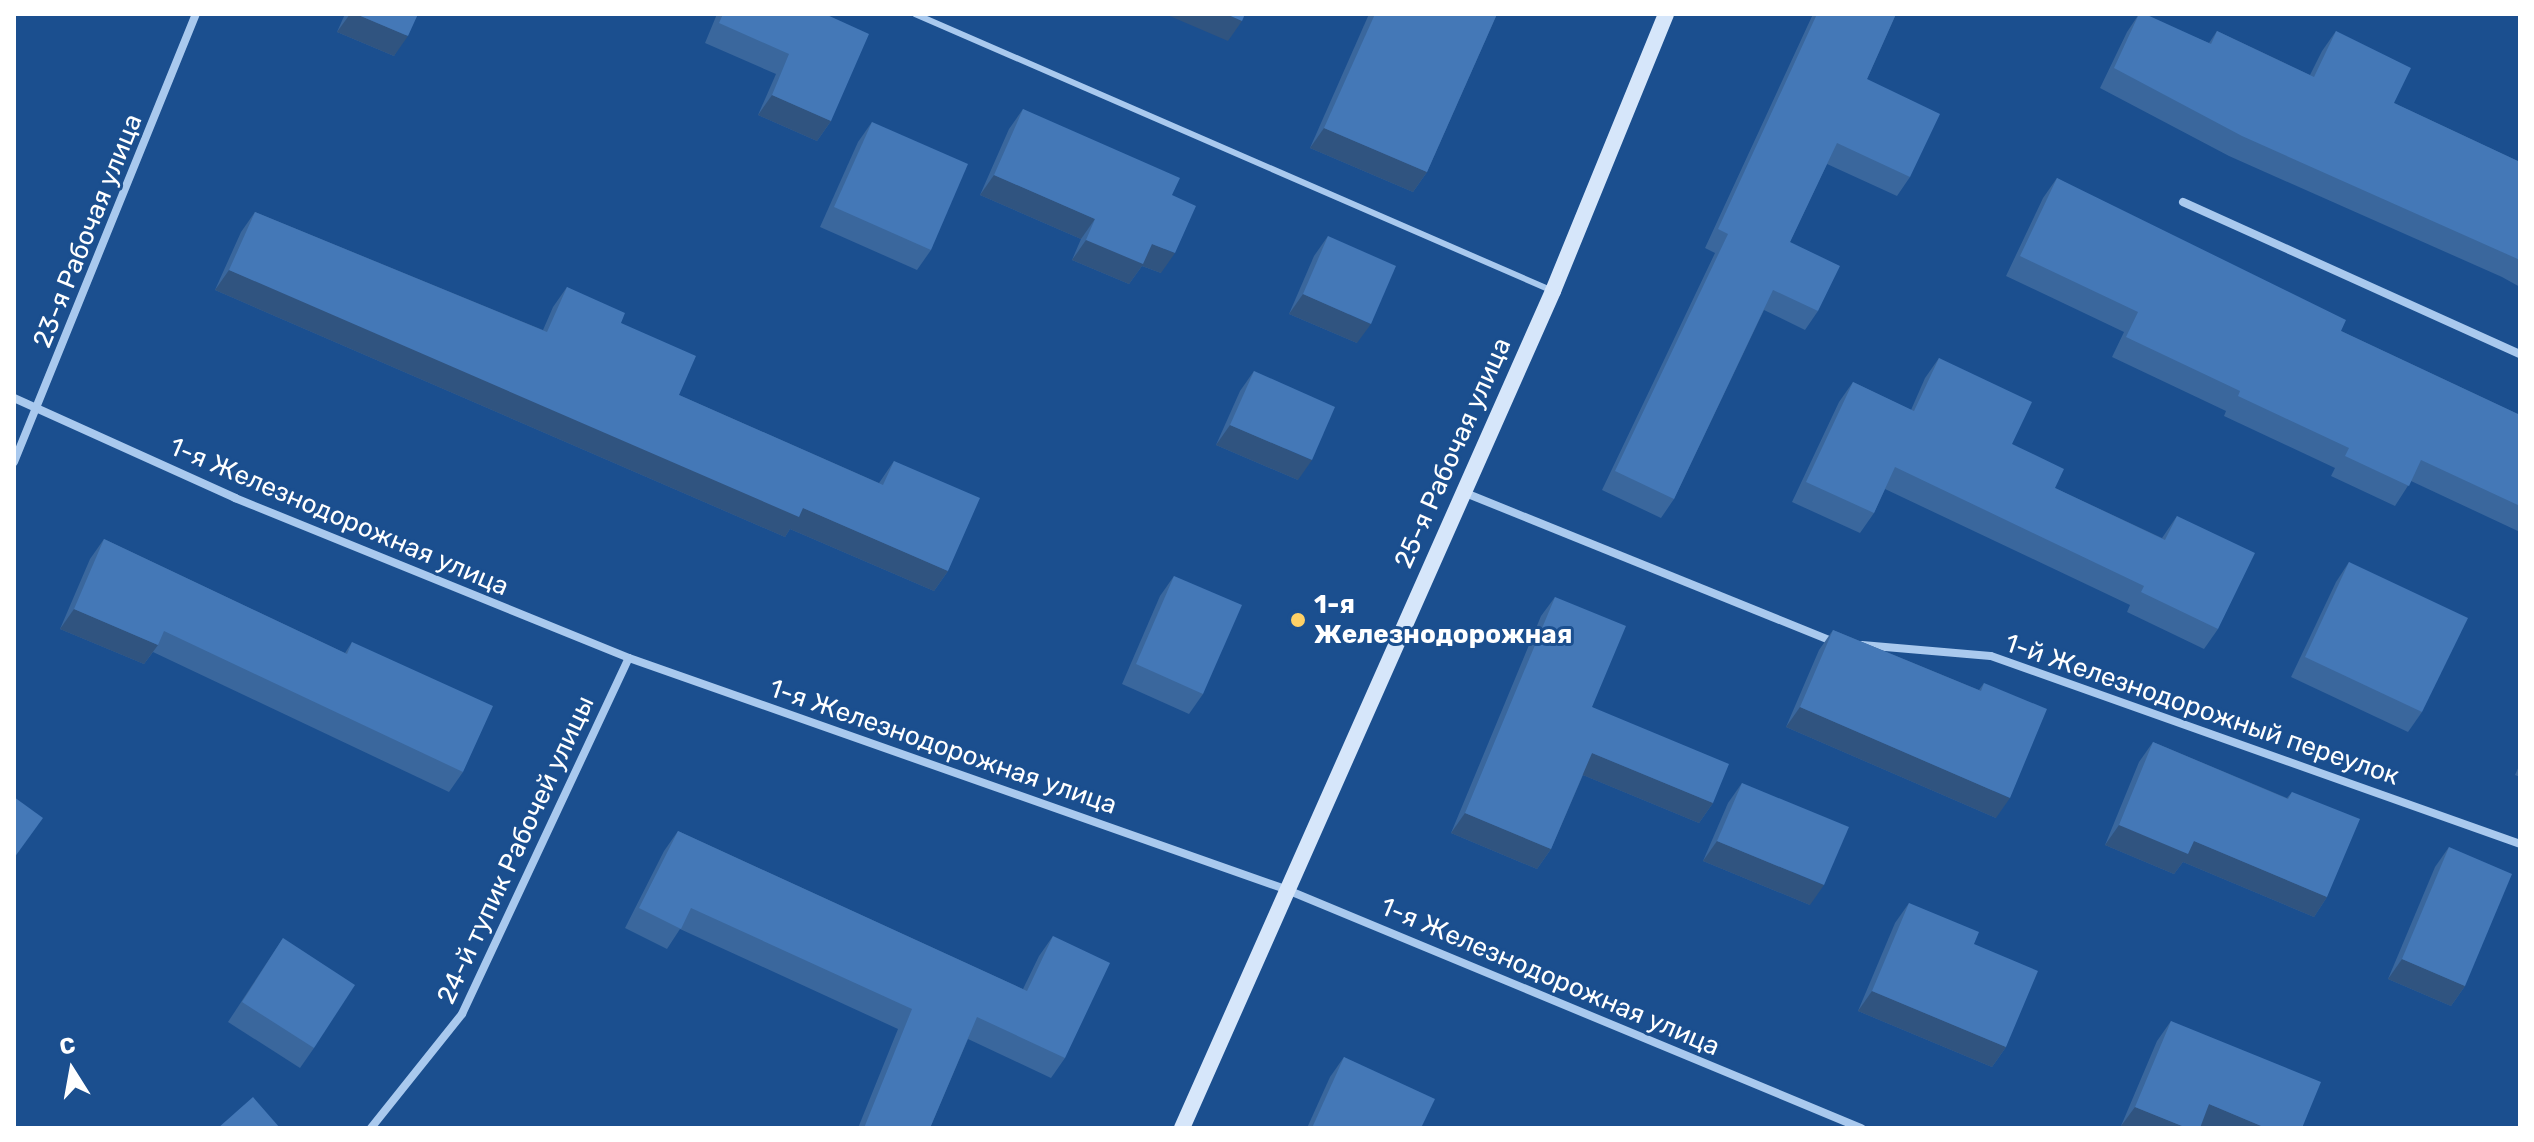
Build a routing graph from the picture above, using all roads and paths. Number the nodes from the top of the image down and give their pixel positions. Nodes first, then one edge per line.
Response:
1 (196, 14) edge
2 (915, 14) edge
3 (1666, 14) edge
4 (2183, 202) dead end
5 (1553, 291) junction
6 (2520, 354) edge
7 (14, 398) edge
8 (39, 409) junction
9 (14, 462) edge
10 (1462, 491) junction
11 (629, 658) junction
12 (2520, 844) edge
13 (1285, 889) junction
14 (371, 1128) edge
15 (1182, 1128) edge
16 (1861, 1128) edge

1 - 8 street, 23-я Рабочая улица
2 - 5 lane
3 - 5 main road, 25-я Рабочая улица
4 - 6 street
5 - 10 main road, 25-я Рабочая улица
7 - 8 street, 1-я Железнодорожная улица
8 - 9 street, 23-я Рабочая улица
8 - 11 street, 1-я Железнодорожная улица
10 - 12 street, 1-й Железнодорожный переулок
10 - 13 main road, 25-я Рабочая улица
11 - 13 street, 1-я Железнодорожная улица
11 - 14 street, 24-й тупик Рабочей улицы
13 - 15 main road, 25-я Рабочая улица
13 - 16 street, 1-я Железнодорожная улица

